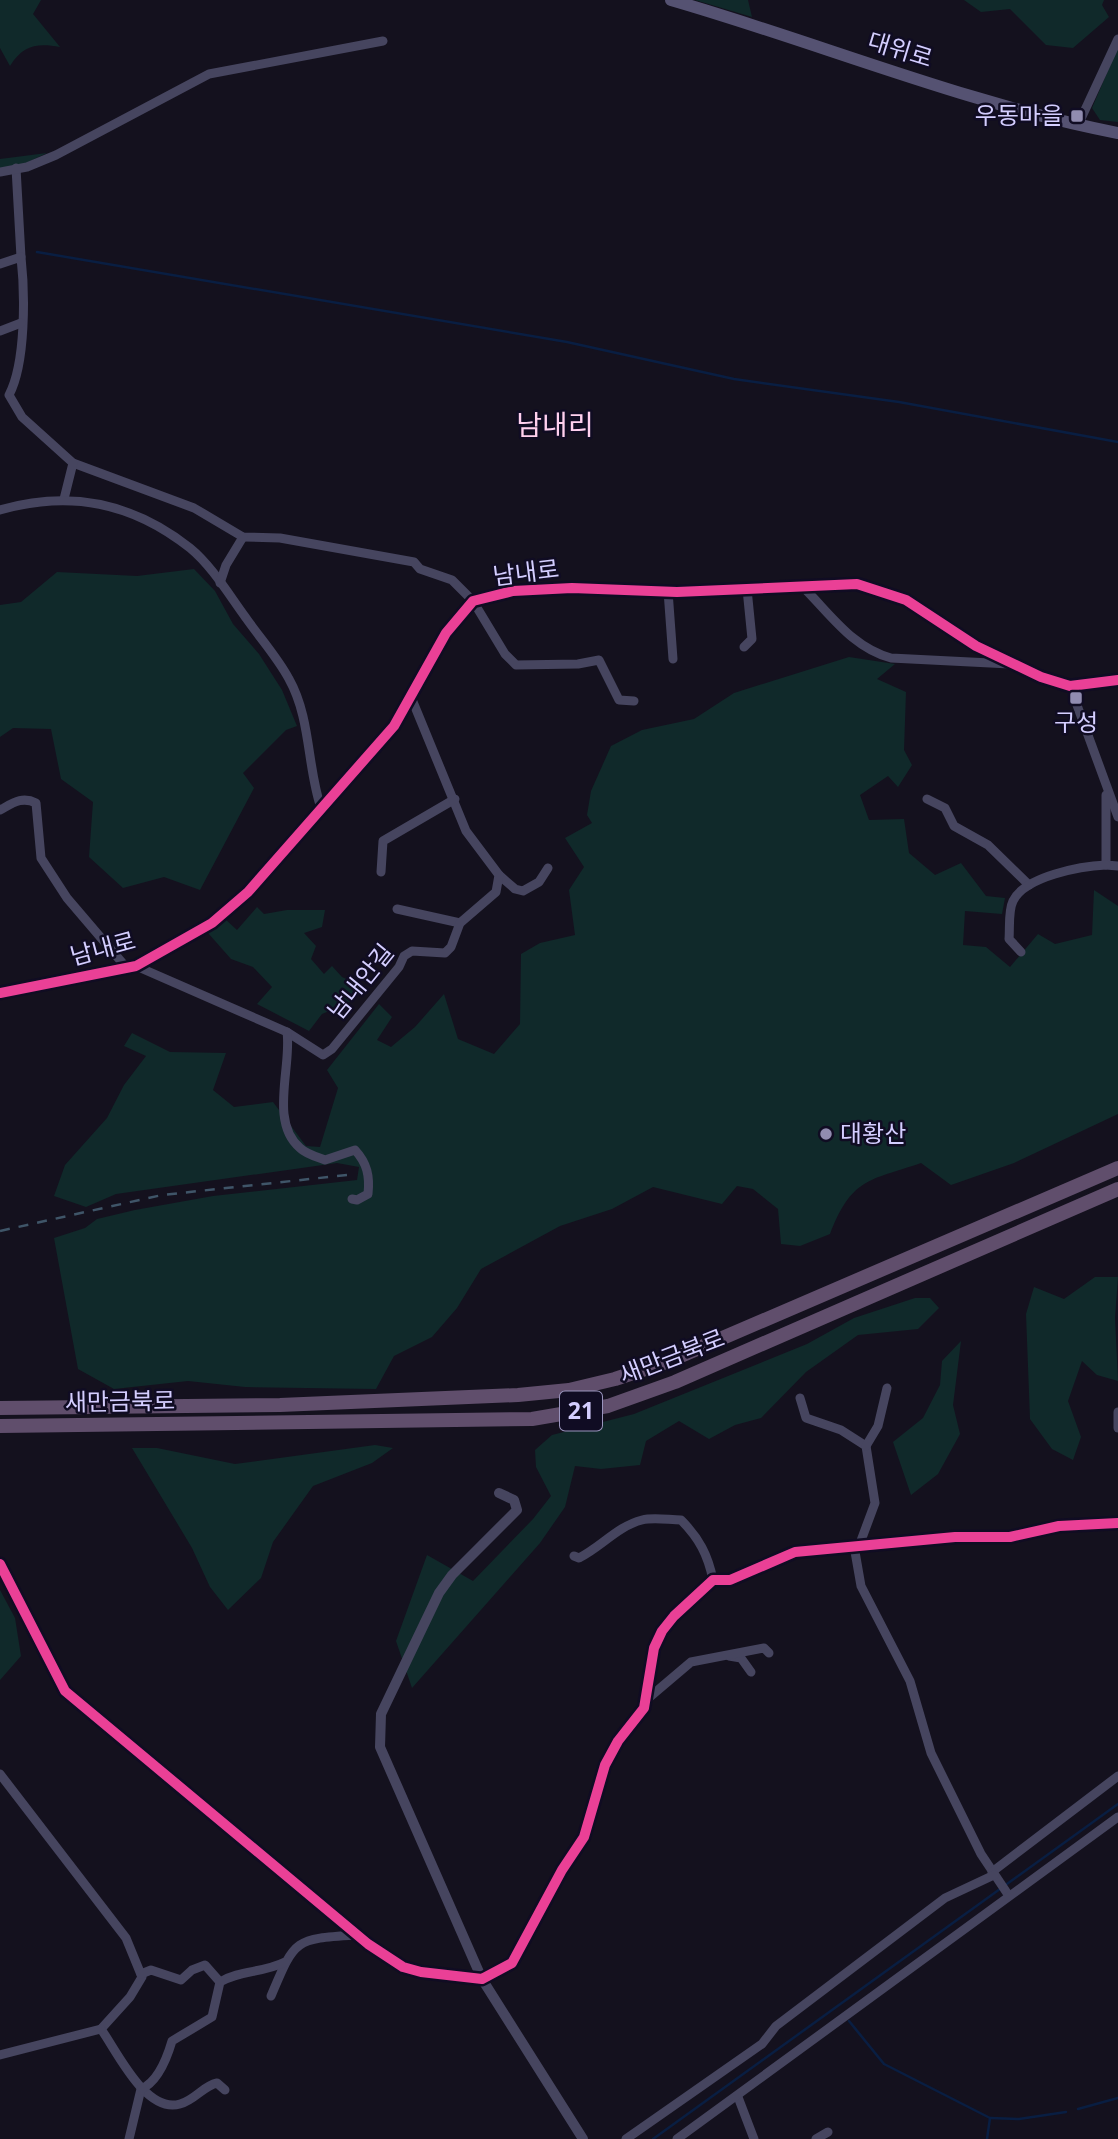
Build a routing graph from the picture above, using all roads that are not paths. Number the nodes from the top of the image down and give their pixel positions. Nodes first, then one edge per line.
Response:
1 (677, 1) edge
2 (1118, 39) edge
3 (383, 41) dead end
4 (1078, 125) junction
5 (1118, 133) edge
6 (16, 169) junction
7 (0, 172) edge
8 (21, 257) junction
9 (0, 264) edge
10 (21, 323) junction
11 (0, 331) edge
12 (5, 397) edge
13 (73, 463) junction
14 (64, 499) junction
15 (0, 510) edge
16 (243, 537) junction
17 (220, 583) junction
18 (804, 588) junction
19 (747, 589) junction
20 (668, 591) junction
21 (473, 601) junction
22 (744, 647) dead end
23 (673, 659) dead end
24 (1010, 664) junction
25 (1118, 680) edge
26 (1070, 686) junction
27 (411, 697) junction
28 (634, 701) dead end
29 (1106, 786) junction
30 (455, 799) junction
31 (927, 799) dead end
32 (321, 808) junction
33 (0, 810) edge
34 (1118, 817) edge
35 (1106, 865) junction
36 (1118, 866) edge
37 (548, 868) dead end
38 (381, 872) dead end
39 (499, 875) junction
40 (1029, 885) junction
41 (397, 909) dead end
42 (460, 923) junction
43 (1021, 952) dead end
44 (130, 966) junction
45 (0, 993) edge
46 (287, 1032) junction
47 (1118, 1168) edge
48 (1118, 1189) edge
49 (352, 1199) dead end
50 (887, 1388) dead end
51 (800, 1398) dead end
52 (0, 1408) edge
53 (1118, 1412) edge
54 (0, 1426) edge
55 (1118, 1429) edge
56 (866, 1446) junction
57 (499, 1493) dead end
58 (1118, 1523) edge
59 (857, 1546) junction
60 (574, 1556) dead end
61 (0, 1564) edge
62 (713, 1580) junction
63 (769, 1653) dead end
64 (724, 1655) junction
65 (751, 1671) dead end
66 (645, 1701) junction
67 (0, 1774) edge
68 (1118, 1776) edge
69 (1118, 1817) edge
70 (994, 1876) junction
71 (1007, 1893) dead end
72 (355, 1935) junction
73 (285, 1962) junction
74 (141, 1974) junction
75 (482, 1979) junction
76 (220, 1982) junction
77 (271, 1996) dead end
78 (102, 2029) junction
79 (0, 2055) edge
80 (141, 2089) junction
81 (225, 2090) dead end
82 (738, 2096) junction
83 (828, 2132) dead end
84 (129, 2139) edge
85 (583, 2139) edge
86 (626, 2139) edge
87 (677, 2139) edge
88 (754, 2139) edge
89 (816, 2139) edge

1 - 4 main road, 대위로
2 - 4 street
3 - 6 street
4 - 5 main road, 대위로
6 - 7 street
6 - 8 street
8 - 9 street
8 - 10 street
10 - 11 street
10 - 12 street
12 - 13 street
13 - 14 street
13 - 16 street
14 - 15 street
14 - 17 street
16 - 17 street
16 - 21 street
17 - 32 street
18 - 19 street, 남내로
18 - 24 street, 남내로
18 - 24 street
19 - 20 street, 남내로
19 - 22 street
20 - 21 street, 남내로
20 - 23 street
21 - 27 street, 남내로
21 - 28 street
24 - 26 street, 남내로
25 - 26 street, 남내로
26 - 29 street
27 - 30 street
27 - 32 street, 남내로
29 - 34 street
29 - 35 street
30 - 38 street
30 - 39 street
31 - 40 street
32 - 44 street, 남내로
33 - 44 street, 남내로
35 - 36 street
35 - 40 street
37 - 39 street
39 - 42 street, 남내안길
40 - 43 street
41 - 42 street, 남내안길
42 - 46 street, 남내안길
44 - 45 street, 남내로
44 - 46 street, 남내안길
46 - 49 street
47 - 52 highway, 새만금북로 / 21
48 - 54 highway, 새만금북로 / 21
50 - 56 street
51 - 56 street
53 - 55 street
56 - 59 street
57 - 75 street
58 - 59 street
59 - 62 street
59 - 70 street
60 - 62 street
61 - 72 street
62 - 66 street
63 - 64 street
64 - 65 street
64 - 66 street
66 - 75 street
67 - 74 street
68 - 70 street
69 - 82 street
70 - 71 street
70 - 86 street
72 - 73 street
72 - 75 street
73 - 76 street
73 - 77 street
74 - 76 street
74 - 78 street
75 - 85 street
76 - 80 street
78 - 79 street
78 - 80 street
80 - 81 street
80 - 84 street
82 - 87 street
82 - 88 street
83 - 89 street

